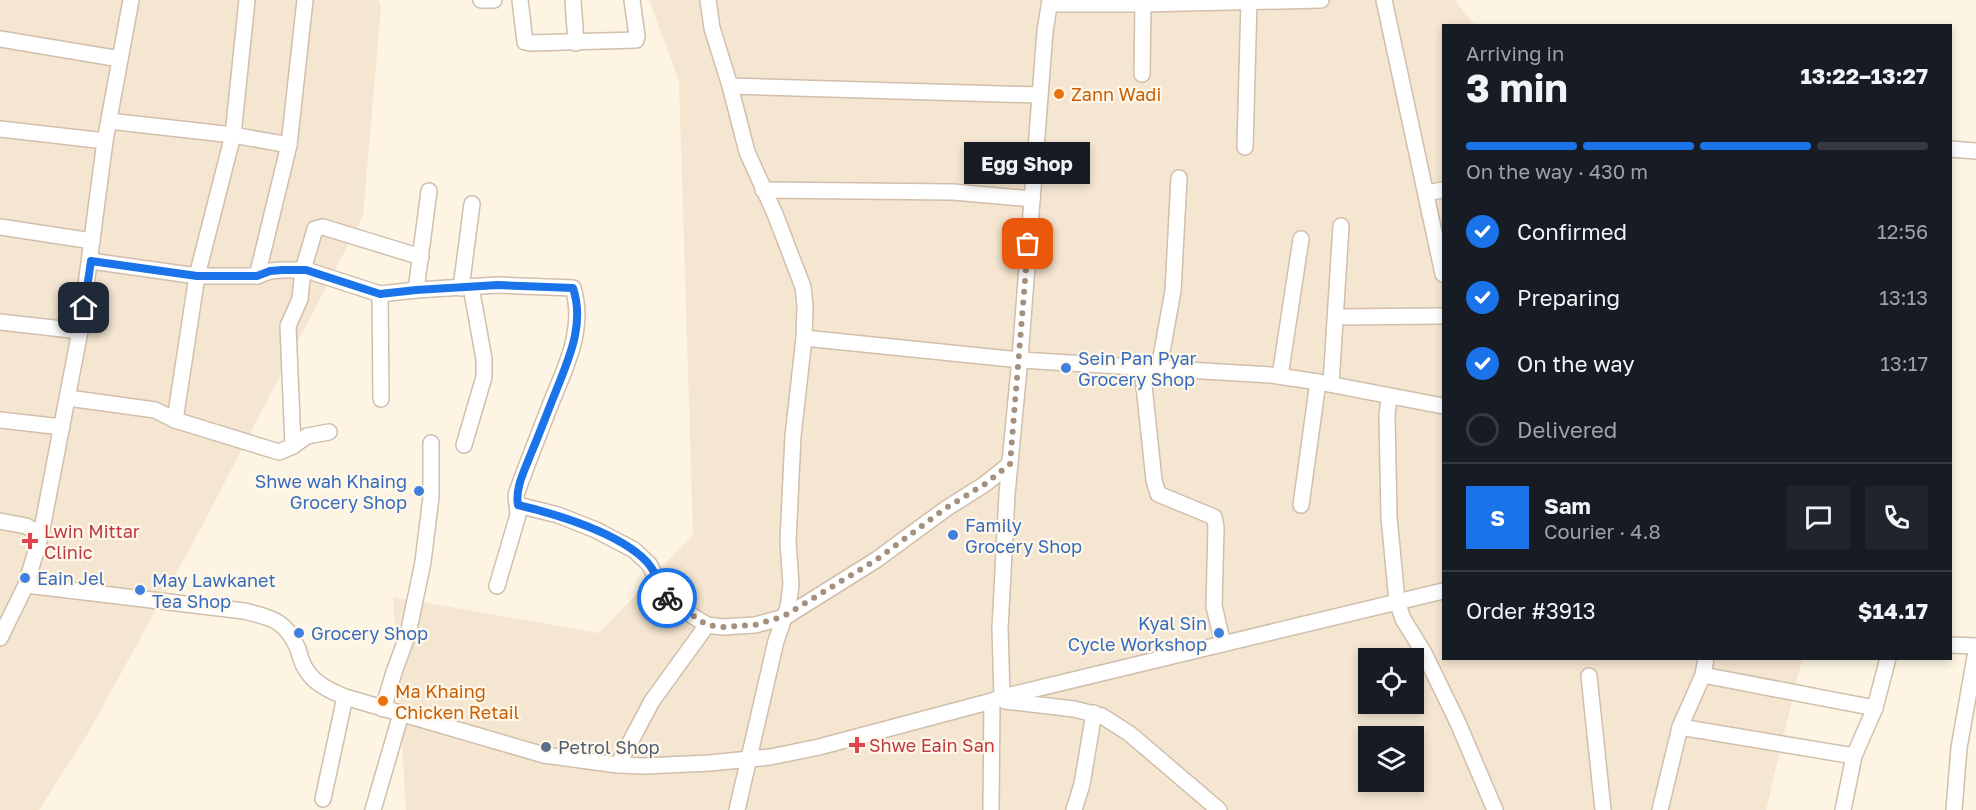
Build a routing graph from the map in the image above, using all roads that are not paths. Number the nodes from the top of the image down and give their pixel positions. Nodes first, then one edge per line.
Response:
1 (131, 0) edge
2 (245, 0) edge
3 (305, 0) edge
4 (481, 0) edge
5 (487, 0) edge
6 (494, 0) edge
7 (520, 0) edge
8 (573, 0) edge
9 (632, 0) edge
10 (708, 0) edge
11 (1321, 0) edge
12 (1384, 0) edge
13 (1249, 1) edge
14 (1050, 2) edge
15 (1143, 4) junction
16 (0, 39) edge
17 (576, 43) junction
18 (120, 59) junction
19 (1142, 74) dead end
20 (730, 87) junction
21 (1039, 95) junction
22 (109, 121) junction
23 (0, 129) edge
24 (233, 135) junction
25 (105, 141) junction
26 (289, 145) junction
27 (1245, 147) dead end
28 (1952, 149) edge
29 (1976, 151) edge
30 (1179, 178) dead end
31 (763, 190) junction
32 (1442, 190) edge
33 (429, 191) dead end
34 (1426, 193) junction
35 (1032, 199) junction
36 (472, 204) dead end
37 (1341, 226) dead end
38 (0, 227) edge
39 (1301, 239) dead end
40 (92, 241) junction
41 (421, 257) junction
42 (91, 261) junction
43 (1442, 269) edge
44 (303, 270) junction
45 (197, 276) junction
46 (257, 276) junction
47 (466, 288) junction
48 (416, 290) junction
49 (380, 294) junction
50 (1442, 316) edge
51 (1336, 317) junction
52 (0, 322) edge
53 (80, 331) junction
54 (804, 338) junction
55 (1020, 360) junction
56 (1142, 367) junction
57 (1159, 368) junction
58 (1280, 376) junction
59 (1325, 383) junction
60 (1389, 397) junction
61 (68, 398) junction
62 (381, 399) dead end
63 (1442, 406) edge
64 (0, 420) edge
65 (175, 420) junction
66 (62, 427) junction
67 (329, 432) dead end
68 (431, 443) dead end
69 (464, 445) dead end
70 (293, 446) junction
71 (1010, 464) junction
72 (518, 505) junction
73 (1301, 505) dead end
74 (0, 521) edge
75 (41, 534) junction
76 (26, 585) junction
77 (498, 586) dead end
78 (1442, 591) edge
79 (1397, 602) junction
80 (784, 616) junction
81 (707, 625) junction
82 (0, 638) edge
83 (1223, 644) junction
84 (1952, 645) edge
85 (1976, 646) edge
86 (1976, 651) edge
87 (1706, 660) edge
88 (1887, 660) edge
89 (1703, 675) junction
90 (1588, 676) dead end
91 (345, 697) junction
92 (997, 699) junction
93 (1875, 708) junction
94 (383, 709) junction
95 (1094, 713) junction
96 (401, 714) junction
97 (1680, 727) junction
98 (1854, 756) junction
99 (749, 759) junction
100 (618, 765) junction
101 (322, 800) dead end
102 (373, 810) edge
103 (737, 810) edge
104 (991, 810) edge
105 (1074, 810) edge
106 (1219, 810) edge
107 (1495, 810) edge
108 (1603, 810) edge
109 (1660, 810) edge
110 (1843, 810) edge
111 (1954, 810) edge

1 - 18 street
2 - 24 street
3 - 26 street
4 - 5 street
5 - 6 street
7 - 17 street
8 - 17 street
9 - 17 street
10 - 20 street
11 - 13 street
12 - 34 street
13 - 15 street
13 - 27 street
14 - 15 street
14 - 21 street
15 - 19 street
16 - 18 street
18 - 22 street
20 - 21 street
20 - 31 street
21 - 35 street
22 - 24 street
22 - 25 street
23 - 25 street
24 - 26 street
24 - 45 street
25 - 40 street
26 - 46 street
28 - 29 street
30 - 57 street
31 - 35 street
31 - 54 street
32 - 34 street
33 - 41 street
34 - 43 street
35 - 55 street
36 - 47 street
37 - 51 street
38 - 40 street
39 - 58 street
40 - 42 street
41 - 44 street
41 - 48 street
42 - 45 street
42 - 53 street
44 - 46 street
44 - 49 street
44 - 70 street
45 - 46 street
45 - 65 street
47 - 48 street
47 - 69 street
47 - 72 street
48 - 49 street
49 - 62 street
50 - 51 street
51 - 59 street
52 - 53 street
53 - 61 street
54 - 55 street
54 - 80 street
55 - 56 street
55 - 71 street
56 - 57 street
56 - 83 street
57 - 58 street
58 - 59 street
59 - 60 street
59 - 73 street
60 - 63 street
60 - 79 street
61 - 65 street
61 - 66 street
64 - 66 street
65 - 70 street
66 - 75 street
67 - 70 street
68 - 94 street
71 - 80 street
71 - 92 street
72 - 77 street
72 - 81 street
74 - 75 street
75 - 76 street
76 - 82 street
76 - 91 street
78 - 79 street
79 - 83 street
79 - 107 street
80 - 81 street
80 - 99 street
81 - 100 street
83 - 92 street
84 - 85 street
86 - 111 street
87 - 89 street
88 - 93 street
89 - 93 street
89 - 97 street
90 - 108 street
91 - 94 street
91 - 101 street
92 - 95 street
92 - 99 street
92 - 104 street
93 - 98 street
94 - 96 street
95 - 105 street
95 - 106 street
96 - 100 street
96 - 102 street
97 - 98 street
97 - 109 street
98 - 110 street
99 - 100 street
99 - 103 street

